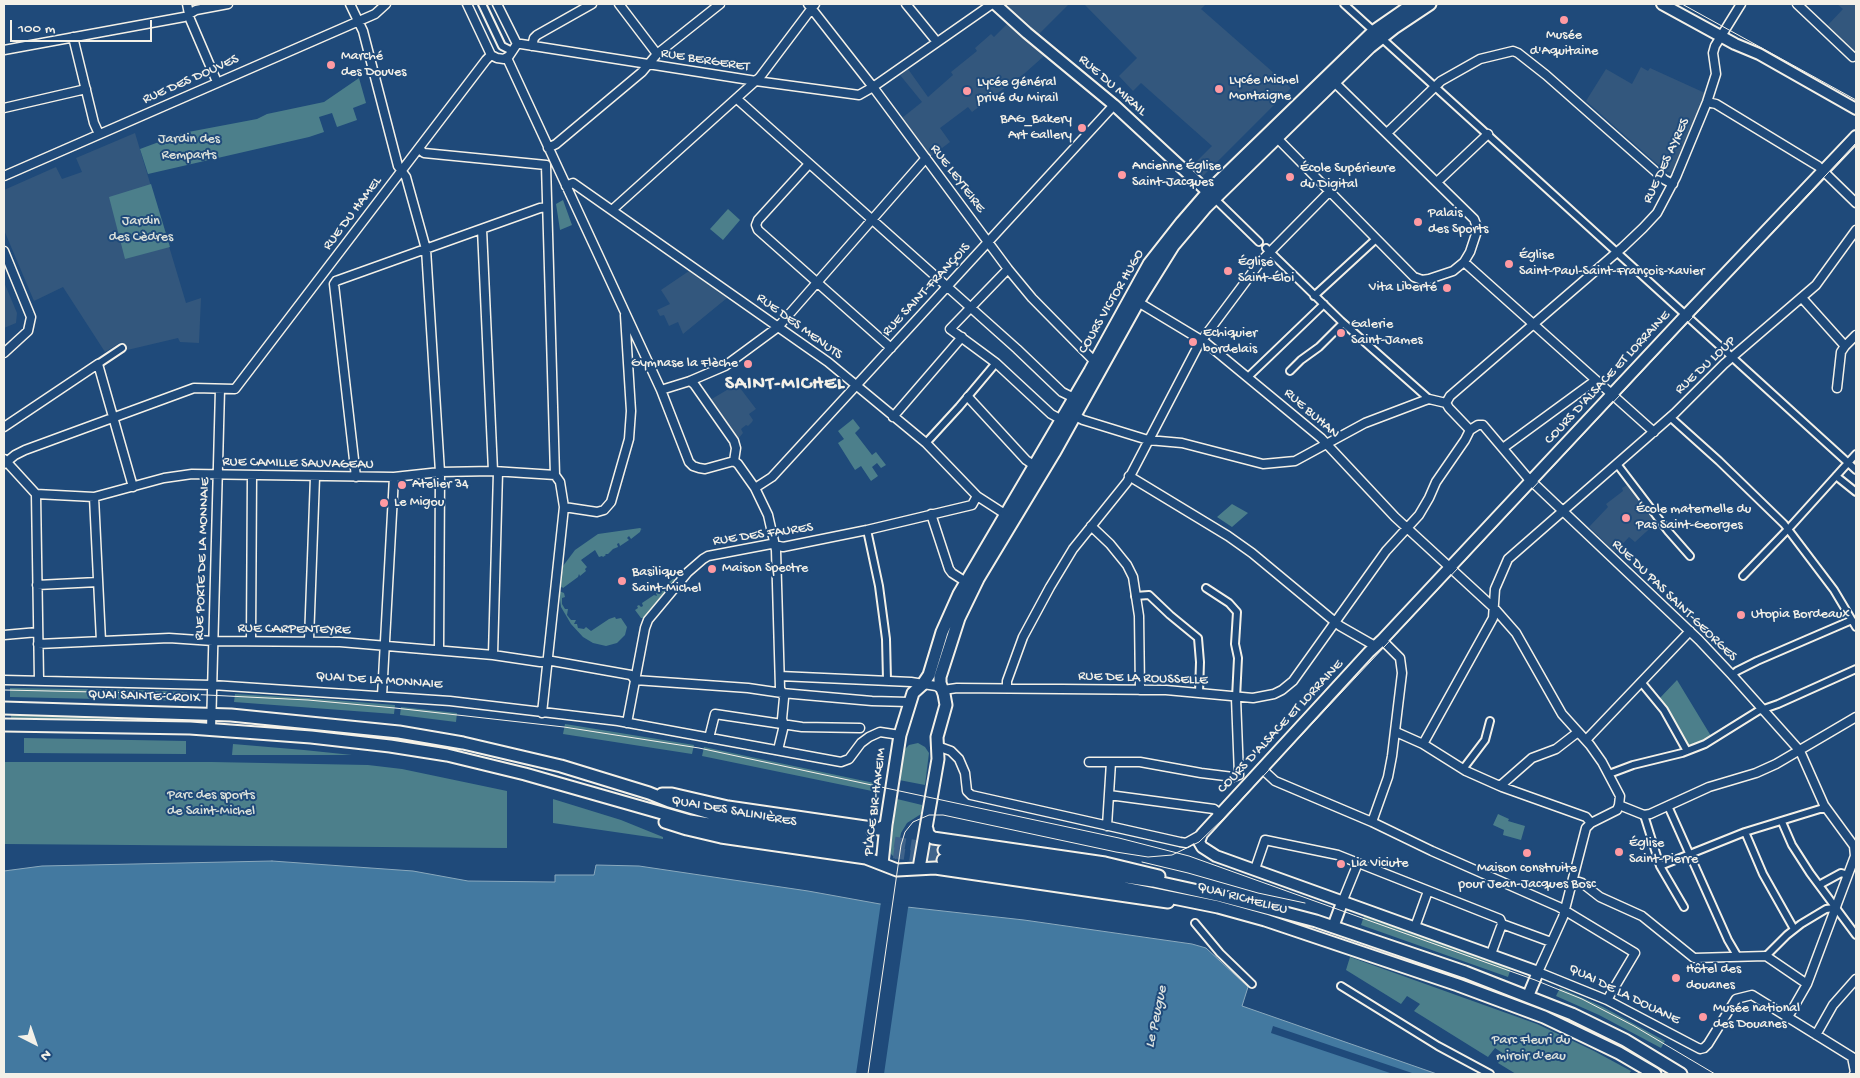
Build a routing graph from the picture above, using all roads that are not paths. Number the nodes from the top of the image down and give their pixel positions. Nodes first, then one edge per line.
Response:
1 (187, 4) edge
2 (228, 4) edge
3 (350, 4) edge
4 (386, 4) edge
5 (467, 4) edge
6 (482, 4) edge
7 (496, 4) edge
8 (592, 4) edge
9 (619, 4) edge
10 (720, 4) edge
11 (906, 4) edge
12 (994, 4) edge
13 (1344, 4) edge
14 (1430, 4) edge
15 (1662, 4) edge
16 (1741, 4) edge
17 (1797, 4) edge
18 (811, 5) edge
19 (1412, 6) edge
20 (190, 13) junction
21 (358, 21) junction
22 (1378, 34) junction
23 (1720, 36) junction
24 (74, 37) junction
25 (937, 42) junction
26 (532, 46) junction
27 (4, 50) edge
28 (512, 51) junction
29 (657, 54) junction
30 (488, 57) junction
31 (1853, 57) dead end
32 (648, 65) junction
33 (1329, 80) junction
34 (756, 81) junction
35 (218, 82) junction
36 (1435, 86) junction
37 (873, 88) junction
38 (86, 89) junction
39 (737, 99) junction
40 (1707, 102) junction
41 (1114, 105) junction
42 (4, 108) edge
43 (1856, 109) edge
44 (1275, 133) junction
45 (1387, 133) junction
46 (99, 134) junction
47 (1488, 134) junction
48 (1856, 136) edge
49 (548, 148) junction
50 (419, 149) junction
51 (926, 158) junction
52 (554, 161) junction
53 (809, 164) junction
54 (546, 165) junction
55 (402, 171) junction
56 (1823, 172) junction
57 (4, 176) edge
58 (1437, 182) junction
59 (1673, 184) junction
60 (566, 186) junction
61 (1329, 192) junction
62 (1212, 195) junction
63 (1856, 204) edge
64 (547, 208) junction
65 (612, 210) junction
66 (872, 220) junction
67 (482, 229) junction
68 (1856, 230) edge
69 (1376, 239) junction
70 (988, 242) junction
71 (1259, 242) dead end
72 (426, 249) junction
73 (4, 250) edge
74 (1268, 250) junction
75 (1617, 252) junction
76 (1464, 262) junction
77 (1008, 269) junction
78 (324, 272) junction
79 (336, 281) junction
80 (817, 282) junction
81 (947, 287) junction
82 (1314, 296) junction
83 (1802, 298) junction
84 (1138, 302) junction
85 (1324, 304) junction
86 (1125, 306) junction
87 (970, 308) junction
88 (625, 310) junction
89 (1686, 314) junction
90 (1343, 323) junction
91 (1532, 324) junction
92 (778, 327) junction
93 (1856, 335) edge
94 (962, 337) junction
95 (1202, 340) junction
96 (1845, 346) junction
97 (122, 348) dead end
98 (891, 348) junction
99 (4, 353) edge
100 (1732, 357) junction
101 (996, 363) junction
102 (98, 364) junction
103 (1098, 365) junction
104 (1290, 371) dead end
105 (1248, 377) junction
106 (1596, 380) junction
107 (690, 381) junction
108 (856, 386) junction
109 (1837, 388) dead end
110 (220, 389) junction
111 (661, 390) junction
112 (1612, 394) junction
113 (968, 397) junction
114 (1074, 398) junction
115 (1430, 399) junction
116 (1446, 403) junction
117 (1075, 416) junction
118 (114, 417) junction
119 (893, 417) junction
120 (1670, 418) junction
121 (1062, 420) junction
122 (4, 427) edge
123 (1470, 430) junction
124 (1654, 432) junction
125 (1148, 440) junction
126 (926, 443) junction
127 (1327, 443) junction
128 (1503, 448) junction
129 (1856, 454) edge
130 (734, 461) junction
131 (5, 462) edge
132 (1848, 463) junction
133 (1617, 464) junction
134 (1035, 466) junction
135 (1856, 470) edge
136 (496, 471) junction
137 (440, 472) junction
138 (218, 475) junction
139 (252, 475) junction
140 (315, 476) junction
141 (1130, 476) junction
142 (1836, 476) junction
143 (356, 477) junction
144 (394, 477) junction
145 (558, 478) junction
146 (1531, 480) junction
147 (134, 488) junction
148 (755, 488) junction
149 (1856, 492) edge
150 (36, 494) junction
151 (977, 496) junction
152 (94, 497) junction
153 (564, 507) junction
154 (1563, 511) junction
155 (931, 514) junction
156 (1010, 517) junction
157 (1091, 526) junction
158 (1408, 528) junction
159 (1788, 528) junction
160 (867, 530) junction
161 (775, 544) junction
162 (1690, 556) dead end
163 (1450, 568) junction
164 (1743, 576) dead end
165 (98, 582) junction
166 (966, 582) junction
167 (37, 585) junction
168 (1206, 588) dead end
169 (1135, 596) junction
170 (1494, 608) junction
171 (1852, 620) junction
172 (1335, 621) junction
173 (1856, 627) edge
174 (1692, 629) junction
175 (38, 632) junction
176 (4, 635) edge
177 (1198, 638) junction
178 (1206, 638) dead end
179 (213, 640) junction
180 (309, 640) junction
181 (101, 641) junction
182 (251, 641) junction
183 (1379, 643) junction
184 (38, 644) junction
185 (386, 646) junction
186 (438, 650) junction
187 (493, 655) junction
188 (547, 662) junction
189 (1856, 669) edge
190 (1732, 675) junction
191 (780, 676) junction
192 (4, 680) edge
193 (39, 680) junction
194 (635, 680) junction
195 (887, 680) junction
196 (1641, 682) junction
197 (923, 684) junction
198 (212, 685) junction
199 (1007, 688) junction
200 (943, 690) junction
201 (1140, 690) junction
202 (782, 693) junction
203 (1199, 693) junction
204 (382, 696) junction
205 (1236, 698) junction
206 (909, 702) junction
207 (4, 708) edge
208 (1764, 710) junction
209 (542, 713) junction
210 (211, 714) junction
211 (1856, 716) edge
212 (1490, 721) dead end
213 (627, 723) junction
214 (4, 725) edge
215 (784, 725) junction
216 (211, 730) junction
217 (865, 732) junction
218 (1396, 732) junction
219 (1578, 732) junction
220 (900, 735) junction
221 (709, 738) junction
222 (1586, 740) junction
223 (1423, 744) junction
224 (937, 746) junction
225 (778, 750) junction
226 (1686, 751) junction
227 (1800, 751) junction
228 (536, 760) junction
229 (1089, 762) dead end
230 (1111, 762) junction
231 (1262, 769) junction
232 (1463, 769) junction
233 (1609, 774) junction
234 (1239, 775) junction
235 (532, 776) junction
236 (1248, 784) junction
237 (1500, 786) junction
238 (649, 793) junction
239 (1109, 795) junction
240 (1620, 805) junction
241 (1668, 806) junction
242 (1825, 807) junction
243 (644, 809) junction
244 (1220, 814) junction
245 (1644, 815) junction
246 (1372, 822) junction
247 (1782, 822) junction
248 (1590, 823) junction
249 (886, 825) junction
250 (1107, 826) junction
251 (926, 829) junction
252 (1745, 832) junction
253 (1202, 834) junction
254 (1690, 853) junction
255 (943, 855) tunnel mouth
256 (1358, 863) junction
257 (882, 864) junction
258 (919, 868) junction
259 (1661, 868) junction
260 (1255, 869) junction
261 (1848, 875) junction
262 (1573, 880) junction
263 (1819, 885) junction
264 (1428, 891) junction
265 (1343, 900) junction
266 (1220, 901) junction
267 (1684, 907) dead end
268 (1836, 908) junction
269 (1565, 911) junction
270 (1195, 923) dead end
271 (1502, 924) junction
272 (1333, 927) junction
273 (1415, 927) junction
274 (1794, 929) junction
275 (1856, 935) edge
276 (1551, 942) junction
277 (1491, 954) junction
278 (1766, 956) junction
279 (1738, 957) junction
280 (1538, 972) junction
281 (1856, 979) edge
282 (1252, 984) dead end
283 (1807, 984) junction
284 (1341, 986) dead end
285 (1528, 996) junction
286 (1607, 1000) junction
287 (1523, 1009) junction
288 (1788, 1017) junction
289 (1816, 1035) junction
290 (1490, 1074) edge
291 (1655, 1074) edge
292 (1681, 1074) edge
293 (1854, 1074) edge

1 - 20 street
2 - 20 street
3 - 21 street
4 - 21 street, RUE DES DOUVES
5 - 30 street
6 - 28 street
7 - 28 street
8 - 26 street
9 - 29 street
10 - 29 street
11 - 25 street
12 - 25 street
12 - 41 street, RUE DU MIRAIL
13 - 22 street
14 - 19 main road, COURS VICTOR HUGO
15 - 23 street
16 - 23 street, RUE DES AYRES
17 - 31 street
18 - 34 street
18 - 37 street, RUE LEYTEIRE
19 - 22 main road, COURS VICTOR HUGO
20 - 24 street
20 - 35 street
21 - 35 street, RUE DES DOUVES
21 - 55 street
22 - 33 main road, COURS VICTOR HUGO
22 - 36 street
23 - 40 street, RUE DES AYRES
23 - 43 street
24 - 27 street
24 - 38 street
25 - 37 street
26 - 28 street, RUE BERGERET
26 - 32 street, RUE BERGERET
28 - 30 street, RUE BERGERET
28 - 49 street
29 - 32 street
30 - 50 street, RUE DU HAMEL
32 - 34 street, RUE BERGERET
32 - 49 street
33 - 44 main road, COURS VICTOR HUGO
33 - 45 street
34 - 37 street, RUE BERGERET
34 - 39 street
35 - 46 street, RUE DES DOUVES
36 - 45 street
36 - 47 street
36 - 59 street
37 - 51 street, RUE LEYTEIRE
38 - 42 street
38 - 46 street
39 - 53 street
39 - 65 street
40 - 56 street
40 - 59 street, RUE DES AYRES
41 - 62 street, RUE DU MIRAIL
41 - 70 street, RUE SAINT-FRANÇOIS
44 - 61 street
44 - 62 main road, COURS VICTOR HUGO
45 - 58 street
46 - 57 street, RUE DES DOUVES
47 - 58 street
47 - 75 street
48 - 56 street, COURS D'ALSACE ET LORRAINE
49 - 52 street
50 - 54 street
50 - 55 street, RUE DU HAMEL
51 - 66 street
51 - 70 street, RUE LEYTEIRE
52 - 54 street
52 - 60 street
53 - 66 street
53 - 80 street
54 - 64 street
55 - 72 street
55 - 78 street, RUE DU HAMEL
56 - 63 street
56 - 89 street, COURS D'ALSACE ET LORRAINE
58 - 76 street
59 - 75 street, RUE DES AYRES
60 - 65 street, RUE DES MENUTS
60 - 88 street
61 - 69 street
61 - 74 street
62 - 71 street
62 - 84 main road, COURS VICTOR HUGO
62 - 86 main road, COURS VICTOR HUGO
64 - 67 street
64 - 145 street
65 - 92 street, RUE DES MENUTS
66 - 80 street
66 - 81 street
67 - 72 street
67 - 136 street
68 - 83 street, RUE DU LOUP
69 - 76 street
69 - 82 street
70 - 77 street, RUE LEYTEIRE
70 - 81 street, RUE SAINT-FRANÇOIS
72 - 79 street
72 - 137 street
73 - 99 street
74 - 82 street
74 - 95 street
75 - 89 street
75 - 91 street, RUE DES AYRES
76 - 91 street
77 - 87 street
77 - 103 street, RUE LEYTEIRE
78 - 79 street
78 - 110 street, RUE DU HAMEL
79 - 143 street
80 - 92 street
80 - 98 street
81 - 87 street
81 - 98 street, RUE SAINT-FRANÇOIS
82 - 85 street
83 - 96 street
83 - 100 street, RUE DU LOUP
84 - 86 street
84 - 95 street, RUE BUHAN
84 - 103 main road, COURS VICTOR HUGO
85 - 90 street
85 - 105 street
86 - 103 main road, COURS VICTOR HUGO
87 - 94 street
87 - 114 street
88 - 111 street
88 - 153 street
89 - 100 street
89 - 112 street, COURS D'ALSACE ET LORRAINE
90 - 104 street
90 - 115 street
91 - 106 street
91 - 116 street, RUE DES AYRES
92 - 107 street
92 - 108 street, RUE DES MENUTS
93 - 96 street
94 - 101 street
94 - 119 street
95 - 105 street, RUE BUHAN
95 - 125 street
96 - 109 street
97 - 102 street
98 - 108 street, RUE SAINT-FRANÇOIS
100 - 120 street, RUE DU LOUP
100 - 132 street
101 - 113 street
101 - 121 street
102 - 118 street
102 - 122 street
103 - 114 main road, COURS VICTOR HUGO
103 - 117 main road, COURS VICTOR HUGO
105 - 127 street, RUE BUHAN
106 - 112 street
106 - 128 street
107 - 111 street
107 - 130 street
108 - 119 street, RUE DES MENUTS
108 - 148 street, RUE SAINT-FRANÇOIS
110 - 118 street
110 - 138 street, RUE PORTE DE LA MONNAIE
111 - 130 street
112 - 124 street
112 - 146 street, COURS D'ALSACE ET LORRAINE
113 - 126 street
113 - 134 street
114 - 121 main road, COURS VICTOR HUGO
115 - 116 street
115 - 127 street
116 - 123 street
117 - 125 street
117 - 156 main road, COURS VICTOR HUGO
118 - 131 street
118 - 147 street
119 - 126 street, RUE DES MENUTS
120 - 124 street, RUE DU LOUP
120 - 159 street
121 - 134 main road, COURS VICTOR HUGO
123 - 128 street, RUE DU PAS SAINT-GEORGES
123 - 158 street, RUE DE LA ROUSSELLE
124 - 133 street, RUE DU LOUP
125 - 127 street
125 - 141 street
126 - 151 street, RUE DES MENUTS
127 - 158 street, RUE BUHAN
128 - 146 street, RUE DU PAS SAINT-GEORGES
129 - 132 street
130 - 148 street
131 - 150 street
132 - 135 street
132 - 142 street
133 - 154 street, RUE DU LOUP
133 - 162 street
134 - 156 main road, COURS VICTOR HUGO
136 - 137 street, RUE CAMILLE SAUVAGEAU
136 - 145 street, RUE CAMILLE SAUVAGEAU
136 - 187 street
137 - 144 street, RUE CAMILLE SAUVAGEAU
137 - 186 street
138 - 139 street, RUE CAMILLE SAUVAGEAU
138 - 147 street, RUE CAMILLE SAUVAGEAU
138 - 179 street, RUE PORTE DE LA MONNAIE
139 - 140 street, RUE CAMILLE SAUVAGEAU
139 - 182 street
140 - 143 street, RUE CAMILLE SAUVAGEAU
140 - 180 street
141 - 157 street
141 - 172 street
142 - 149 street
142 - 159 street
143 - 144 street, RUE CAMILLE SAUVAGEAU
144 - 185 street
145 - 153 street
146 - 154 street, RUE DU PAS SAINT-GEORGES
146 - 163 street, COURS D'ALSACE ET LORRAINE
147 - 152 street, RUE CAMILLE SAUVAGEAU
148 - 161 street
150 - 152 street, RUE CAMILLE SAUVAGEAU
150 - 167 street
151 - 155 street, RUE DES FAURES
151 - 156 street, RUE DES MENUTS
152 - 165 street
153 - 188 street
154 - 170 street, RUE DU LOUP
154 - 174 street, RUE DU PAS SAINT-GEORGES
155 - 160 street, RUE DES FAURES
155 - 166 street
156 - 166 main road, COURS VICTOR HUGO
156 - 200 main road, COURS VICTOR HUGO
157 - 169 street
157 - 199 street
158 - 163 street, RUE BUHAN
158 - 172 street, RUE DE LA ROUSSELLE
159 - 164 street
159 - 171 street
160 - 161 street, RUE DES FAURES
160 - 195 street
161 - 191 street
161 - 194 street, RUE DES FAURES
163 - 170 street, RUE BUHAN
163 - 183 street, COURS D'ALSACE ET LORRAINE
165 - 167 street
165 - 181 street
166 - 197 main road, COURS VICTOR HUGO
167 - 175 street
168 - 205 street
169 - 177 street
169 - 201 street
170 - 219 street, RUE BUHAN
170 - 223 street, RUE DU LOUP
171 - 173 street
171 - 190 street
172 - 183 street
172 - 205 street, RUE DE LA ROUSSELLE
174 - 190 street, RUE DU PAS SAINT-GEORGES
174 - 196 street
175 - 176 street
175 - 184 street
177 - 178 street
177 - 203 street
179 - 181 street, RUE CARPENTEYRE
179 - 182 street, RUE CARPENTEYRE
179 - 198 street, RUE PORTE DE LA MONNAIE
180 - 182 street, RUE CARPENTEYRE
180 - 185 street, RUE CARPENTEYRE
181 - 184 street, RUE CARPENTEYRE
183 - 218 street
183 - 231 street, COURS D'ALSACE ET LORRAINE
184 - 193 street
185 - 186 street, RUE CARPENTEYRE
185 - 204 street
186 - 187 street, RUE CARPENTEYRE
187 - 188 street, RUE CARPENTEYRE
188 - 194 street, RUE CARPENTEYRE
188 - 209 street
189 - 208 street
190 - 208 street, RUE DU PAS SAINT-GEORGES
191 - 195 street
191 - 202 street
192 - 193 street, QUAI SAINTE-CROIX
193 - 198 street, QUAI SAINTE-CROIX
194 - 202 street, RUE CARPENTEYRE
194 - 213 street, RUE DES FAURES
195 - 197 street
196 - 222 street
196 - 226 street
197 - 200 street
197 - 206 main road, COURS VICTOR HUGO
198 - 204 street, QUAI DE LA MONNAIE
198 - 210 street, RUE PORTE DE LA MONNAIE
199 - 200 street, RUE DE LA ROUSSELLE
199 - 201 street, RUE DE LA ROUSSELLE
200 - 224 main road, COURS VICTOR HUGO
201 - 203 street, RUE DE LA ROUSSELLE
202 - 206 street, RUE CARPENTEYRE
202 - 215 street
203 - 205 street, RUE DE LA ROUSSELLE
204 - 209 street, QUAI DE LA MONNAIE
205 - 234 street
206 - 220 main road, COURS VICTOR HUGO
207 - 210 main road, QUAI SAINTE-CROIX
208 - 226 street
208 - 227 street, RUE DU PAS SAINT-GEORGES
209 - 213 street, QUAI DE LA MONNAIE
210 - 216 street, QUAI SAINTE-CROIX
210 - 228 main road
211 - 227 street
212 - 232 street
213 - 221 street
214 - 216 main road
215 - 217 street
215 - 221 street
215 - 225 street
216 - 235 main road
217 - 220 street, PLACE BIR-HAKEIM
217 - 225 street, PLACE BIR-HAKEIM
218 - 223 street
218 - 246 street
219 - 222 street, RUE BUHAN
219 - 237 street
220 - 249 main road, PLACE BIR-HAKEIM
221 - 225 street
222 - 233 street, RUE BUHAN
223 - 232 street
224 - 250 street
224 - 251 main road
226 - 233 street
227 - 241 street
227 - 242 street, RUE DU PAS SAINT-GEORGES
228 - 235 street
228 - 238 main road, QUAI DES SALINIÈRES
229 - 230 street
230 - 234 street
230 - 239 street
231 - 236 street, COURS D'ALSACE ET LORRAINE
231 - 246 street
232 - 237 street
233 - 240 street, RUE BUHAN
234 - 236 street
235 - 243 main road, QUAI DES SALINIÈRES
236 - 244 street, COURS D'ALSACE ET LORRAINE
237 - 248 street
238 - 243 main road, QUAI DES SALINIÈRES
238 - 249 main road
239 - 244 street
239 - 250 street
240 - 245 street
240 - 248 street
241 - 245 street
241 - 254 street
242 - 247 street
242 - 261 street, RUE DU PAS SAINT-GEORGES
243 - 257 main road
244 - 253 street, COURS D'ALSACE ET LORRAINE
245 - 259 street
246 - 269 street
247 - 252 street
247 - 263 street
248 - 262 street
249 - 257 main road, PLACE BIR-HAKEIM
250 - 253 street
251 - 258 main road
251 - 266 main road
252 - 254 street
252 - 274 street
253 - 260 street, QUAI RICHELIEU
254 - 259 street
254 - 279 street
255 - 266 main road, QUAI RICHELIEU
256 - 260 street
256 - 264 street
256 - 265 street
257 - 258 main road, PLACE BIR-HAKEIM
258 - 266 main road, PLACE BIR-HAKEIM
259 - 267 street
260 - 265 street, QUAI RICHELIEU
261 - 263 street
261 - 268 street
262 - 269 street
262 - 279 street
263 - 268 street
264 - 271 street
264 - 273 street
265 - 272 street
265 - 273 street, QUAI RICHELIEU
266 - 272 main road, QUAI RICHELIEU
266 - 287 main road, QUAI RICHELIEU
268 - 274 street
268 - 275 street
268 - 283 street
269 - 276 street
269 - 286 street
270 - 282 street
271 - 276 street
271 - 277 street
272 - 285 main road, QUAI RICHELIEU
273 - 277 street, QUAI RICHELIEU
274 - 278 street
276 - 280 street
277 - 280 street, QUAI RICHELIEU
278 - 279 street
278 - 283 street
280 - 285 street
280 - 286 street, QUAI DE LA DOUANE
281 - 289 street
283 - 288 street
284 - 290 street
285 - 287 main road
285 - 292 main road
286 - 288 street, QUAI DE LA DOUANE
287 - 291 main road
288 - 289 street
289 - 293 street

